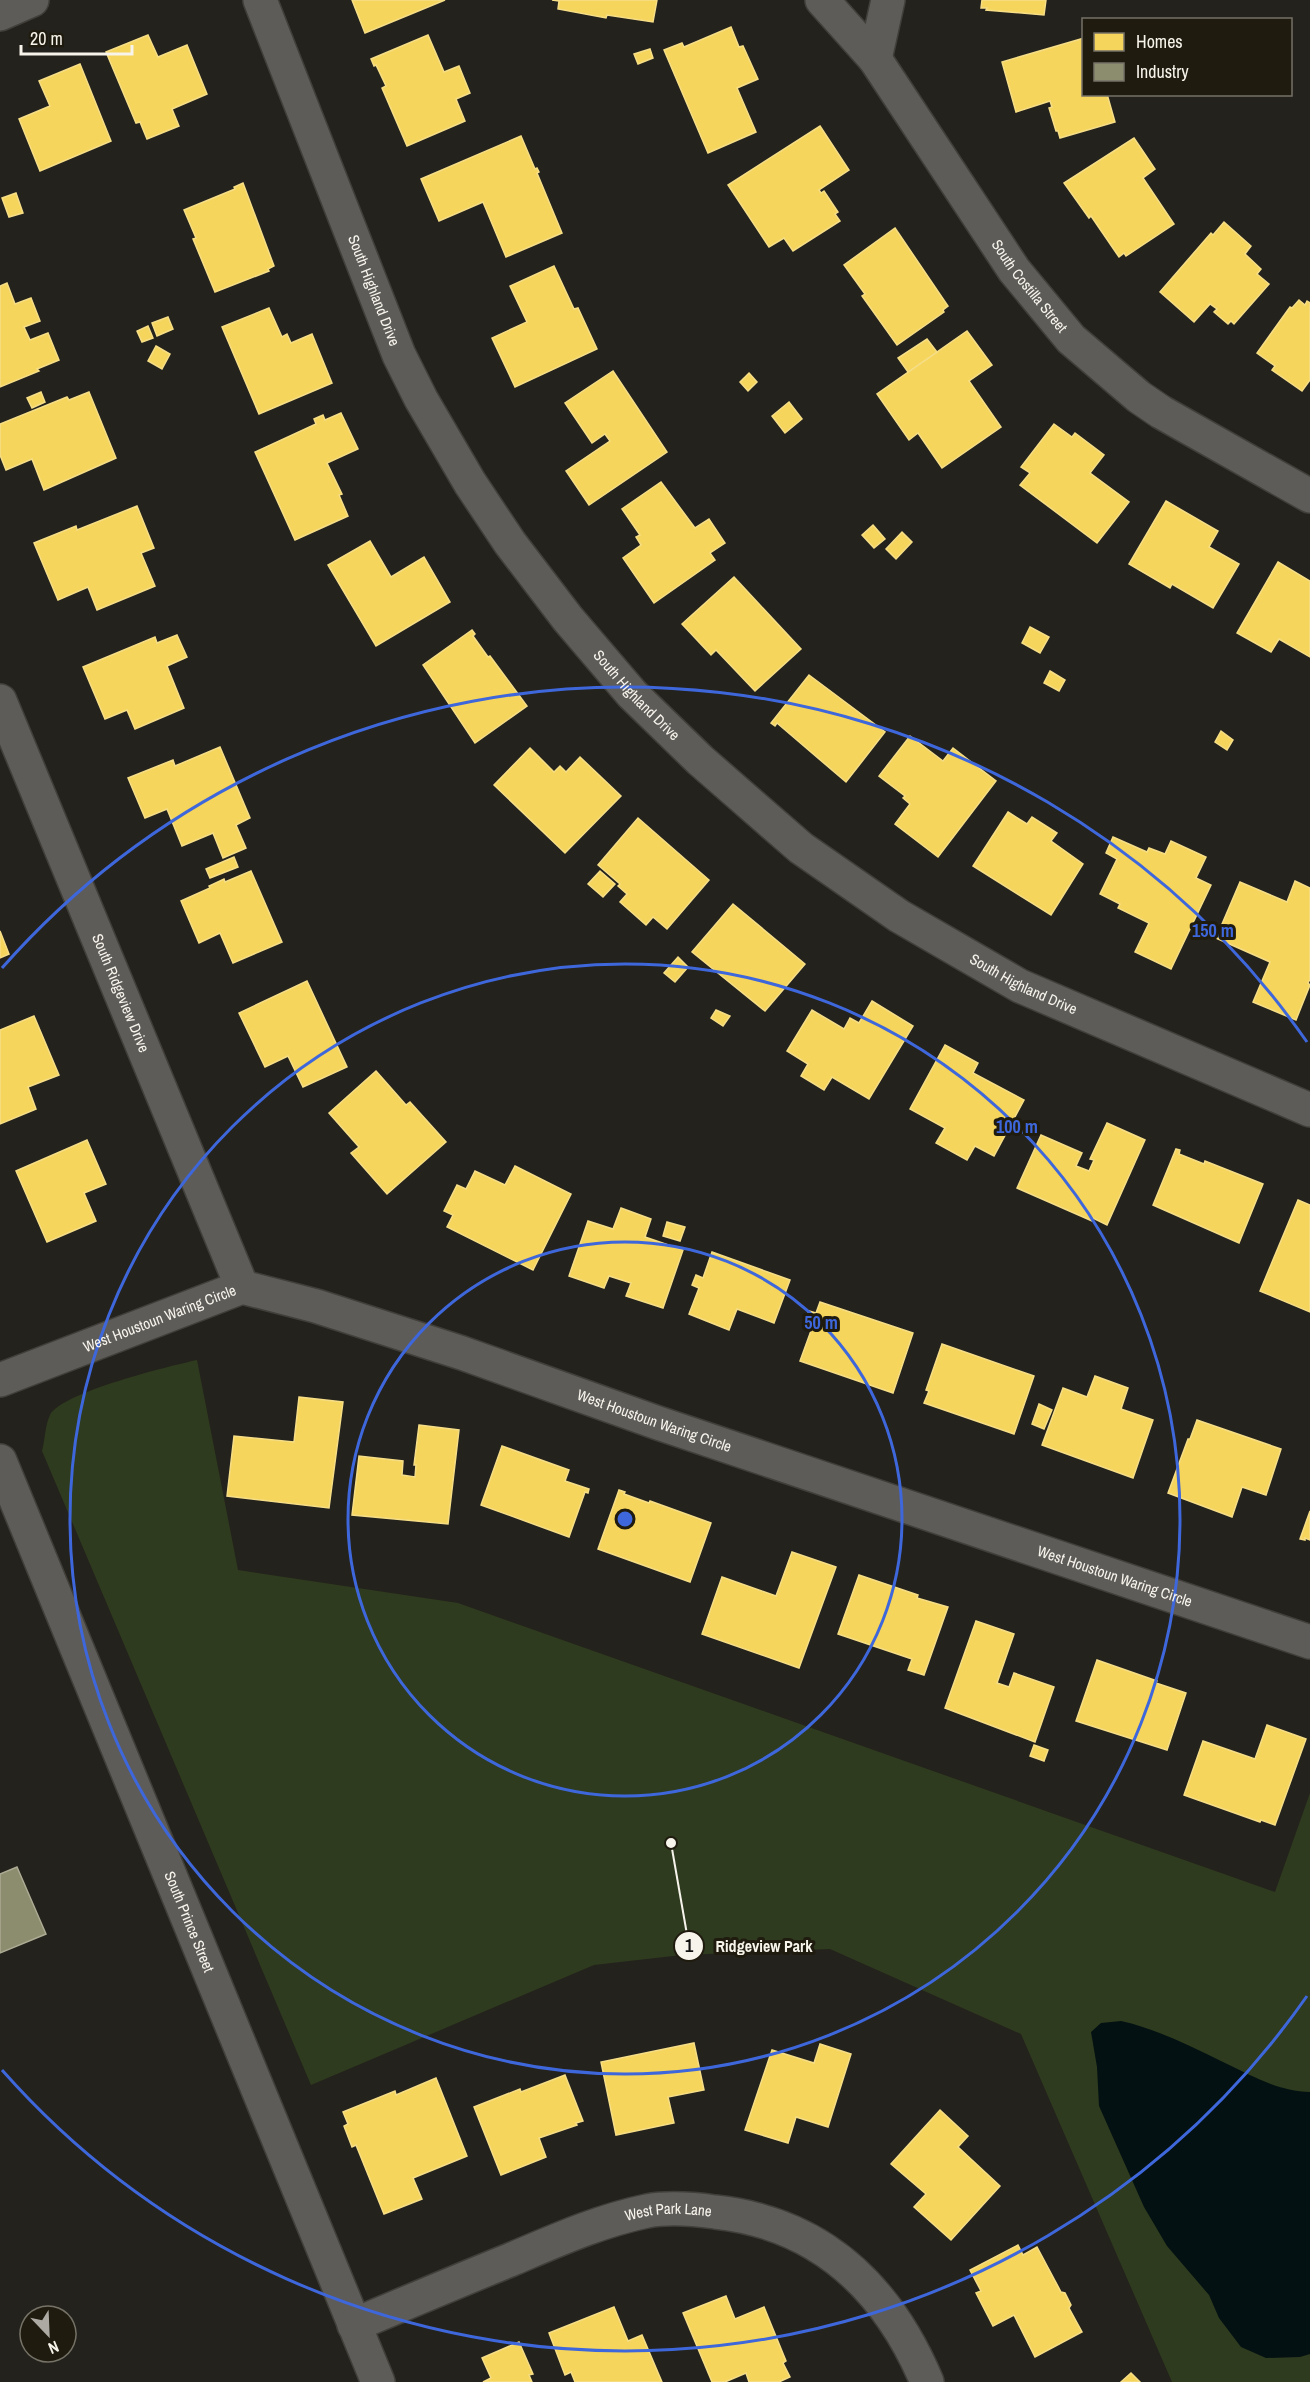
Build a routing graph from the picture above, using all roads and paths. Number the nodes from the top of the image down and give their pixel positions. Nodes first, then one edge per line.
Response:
1 (32, 0) edge
2 (260, 0) edge
3 (822, 0) edge
4 (888, 0) edge
5 (0, 14) edge
6 (874, 59) junction
7 (1310, 496) edge
8 (0, 701) edge
9 (1310, 1110) edge
10 (242, 1287) junction
11 (0, 1380) edge
12 (0, 1461) edge
13 (1310, 1642) edge
14 (354, 2325) junction
15 (378, 2382) edge
16 (927, 2382) edge

1 - 5 street
2 - 9 street, South Highland Drive
3 - 6 street, South Costilla Street
4 - 6 street
6 - 7 street, South Costilla Street
8 - 10 street, South Ridgeview Drive
10 - 11 street, West Houstoun Waring Circle
10 - 13 street, West Houstoun Waring Circle
12 - 14 street, South Prince Street
14 - 15 street, South Prince Street
14 - 16 street, West Park Lane

